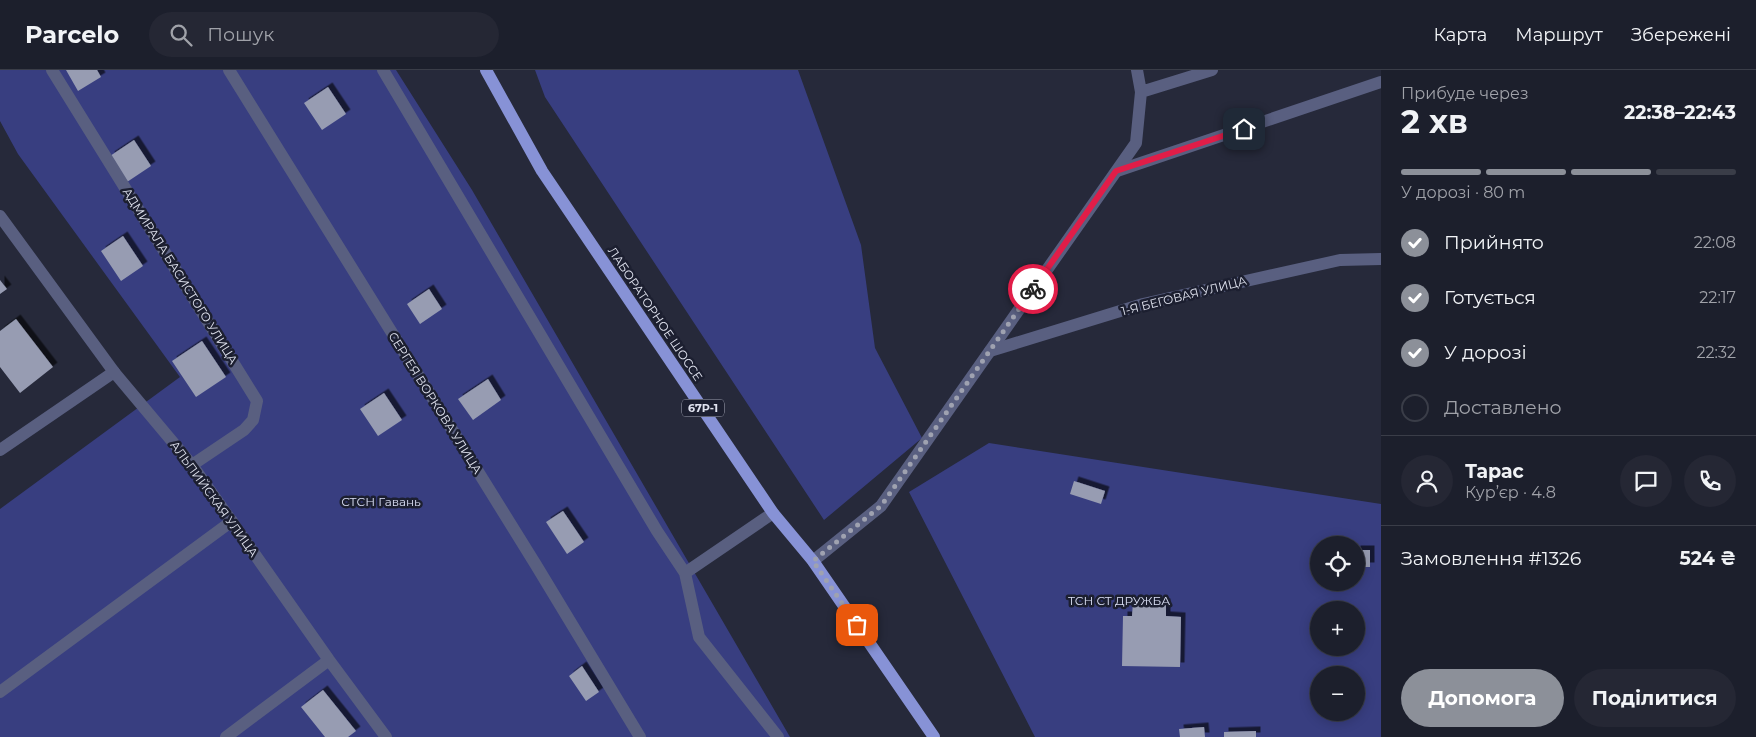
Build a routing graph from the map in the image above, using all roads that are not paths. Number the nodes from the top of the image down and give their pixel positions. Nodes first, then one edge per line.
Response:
1 (52, 70) edge
2 (229, 70) edge
3 (382, 70) edge
4 (486, 70) edge
5 (1137, 70) edge
6 (1212, 70) edge
7 (1381, 82) edge
8 (1141, 92) junction
9 (1116, 171) junction
10 (0, 216) edge
11 (1381, 259) edge
12 (990, 351) junction
13 (114, 372) junction
14 (0, 450) edge
15 (192, 465) junction
16 (773, 513) junction
17 (232, 521) junction
18 (813, 561) junction
19 (685, 573) junction
20 (329, 660) junction
21 (0, 692) edge
22 (226, 737) edge
23 (386, 737) edge
24 (640, 737) edge
25 (778, 737) edge
26 (934, 737) edge

1 - 15 street, АДМИРАЛА БАСИСТОГО УЛИЦА
2 - 24 street, СЕРГЕЯ ВОРКОВА УЛИЦА
3 - 19 street
4 - 16 main road, ЛАБОРАТОРНОЕ ШОССЕ / 67Р-1
5 - 8 street
6 - 8 street
7 - 9 street
8 - 9 street
9 - 12 street
10 - 13 street, АЛЬПИЙСКАЯ УЛИЦА
11 - 12 street, 1-Я БЕГОВАЯ УЛИЦА
12 - 18 street
13 - 14 street
13 - 15 street, АЛЬПИЙСКАЯ УЛИЦА
15 - 17 street, АЛЬПИЙСКАЯ УЛИЦА
16 - 18 main road, ЛАБОРАТОРНОЕ ШОССЕ / 67Р-1
16 - 19 street
17 - 20 street, АЛЬПИЙСКАЯ УЛИЦА
17 - 21 street
18 - 26 main road, ЛАБОРАТОРНОЕ ШОССЕ / 67Р-1
19 - 25 street
20 - 22 street
20 - 23 street, АЛЬПИЙСКАЯ УЛИЦА

